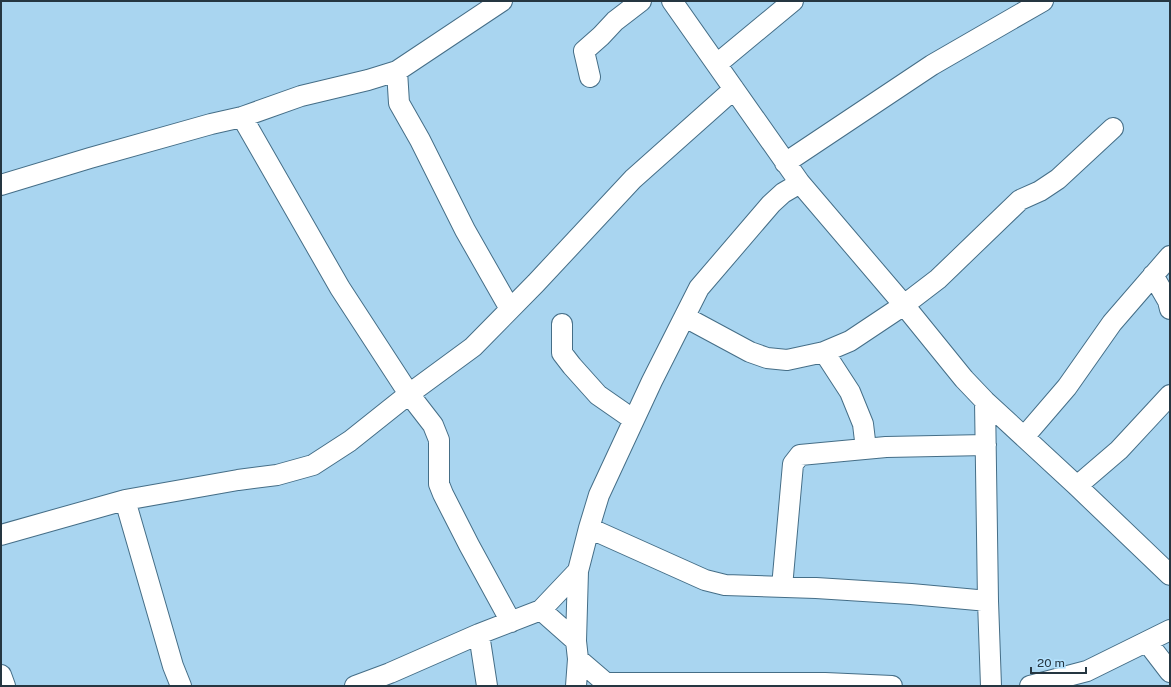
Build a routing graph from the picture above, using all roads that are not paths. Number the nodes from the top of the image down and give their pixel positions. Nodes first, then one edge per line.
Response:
1 (502, 1) edge
2 (641, 1) edge
3 (672, 1) edge
4 (793, 1) edge
5 (1043, 1) edge
6 (716, 64) junction
7 (397, 71) junction
8 (590, 77) dead end
9 (734, 89) junction
10 (242, 117) junction
11 (1114, 128) dead end
12 (785, 163) junction
13 (800, 183) junction
14 (1, 185) edge
15 (1170, 256) edge
16 (1153, 275) junction
17 (904, 304) junction
18 (1170, 308) edge
19 (510, 309) junction
20 (685, 317) junction
21 (562, 324) dead end
22 (824, 352) junction
23 (408, 394) junction
24 (1170, 395) edge
25 (985, 401) junction
26 (634, 420) junction
27 (1024, 437) junction
28 (986, 445) junction
29 (866, 449) junction
30 (1077, 486) junction
31 (125, 500) junction
32 (589, 528) junction
33 (1, 535) edge
34 (1168, 569) edge
35 (578, 571) junction
36 (782, 587) junction
37 (988, 601) junction
38 (541, 610) junction
39 (511, 622) junction
40 (1170, 630) edge
41 (479, 634) junction
42 (1147, 642) junction
43 (578, 650) junction
44 (1170, 672) edge
45 (1, 675) edge
46 (1088, 679) edge
47 (5, 686) edge
48 (181, 686) edge
49 (355, 686) edge
50 (487, 686) edge
51 (576, 686) edge
52 (892, 686) edge
53 (991, 686) edge
54 (1030, 686) edge

1 - 7 street
2 - 8 street
3 - 6 street
4 - 6 street
5 - 12 street
6 - 9 street
7 - 10 street
7 - 19 street
9 - 12 street
9 - 19 street
10 - 14 street
10 - 23 street
11 - 17 street
12 - 13 street
13 - 17 street
13 - 20 street
15 - 16 street
16 - 18 street
16 - 27 street
17 - 22 street
17 - 25 street
19 - 23 street
20 - 22 street
20 - 26 street
21 - 26 street
22 - 29 street
23 - 31 street
23 - 39 street
24 - 30 street
25 - 27 street
25 - 28 street
26 - 32 street
27 - 30 street
28 - 29 street
28 - 37 street
29 - 36 street
30 - 34 street
31 - 33 street
31 - 48 street
32 - 35 street
32 - 36 street
35 - 38 street
35 - 43 street
36 - 37 street
37 - 53 street
38 - 39 street
38 - 43 street
39 - 41 street
40 - 42 street
41 - 49 street
41 - 50 street
42 - 44 street
42 - 46 street
43 - 51 street
43 - 52 street
45 - 47 street
46 - 54 street

